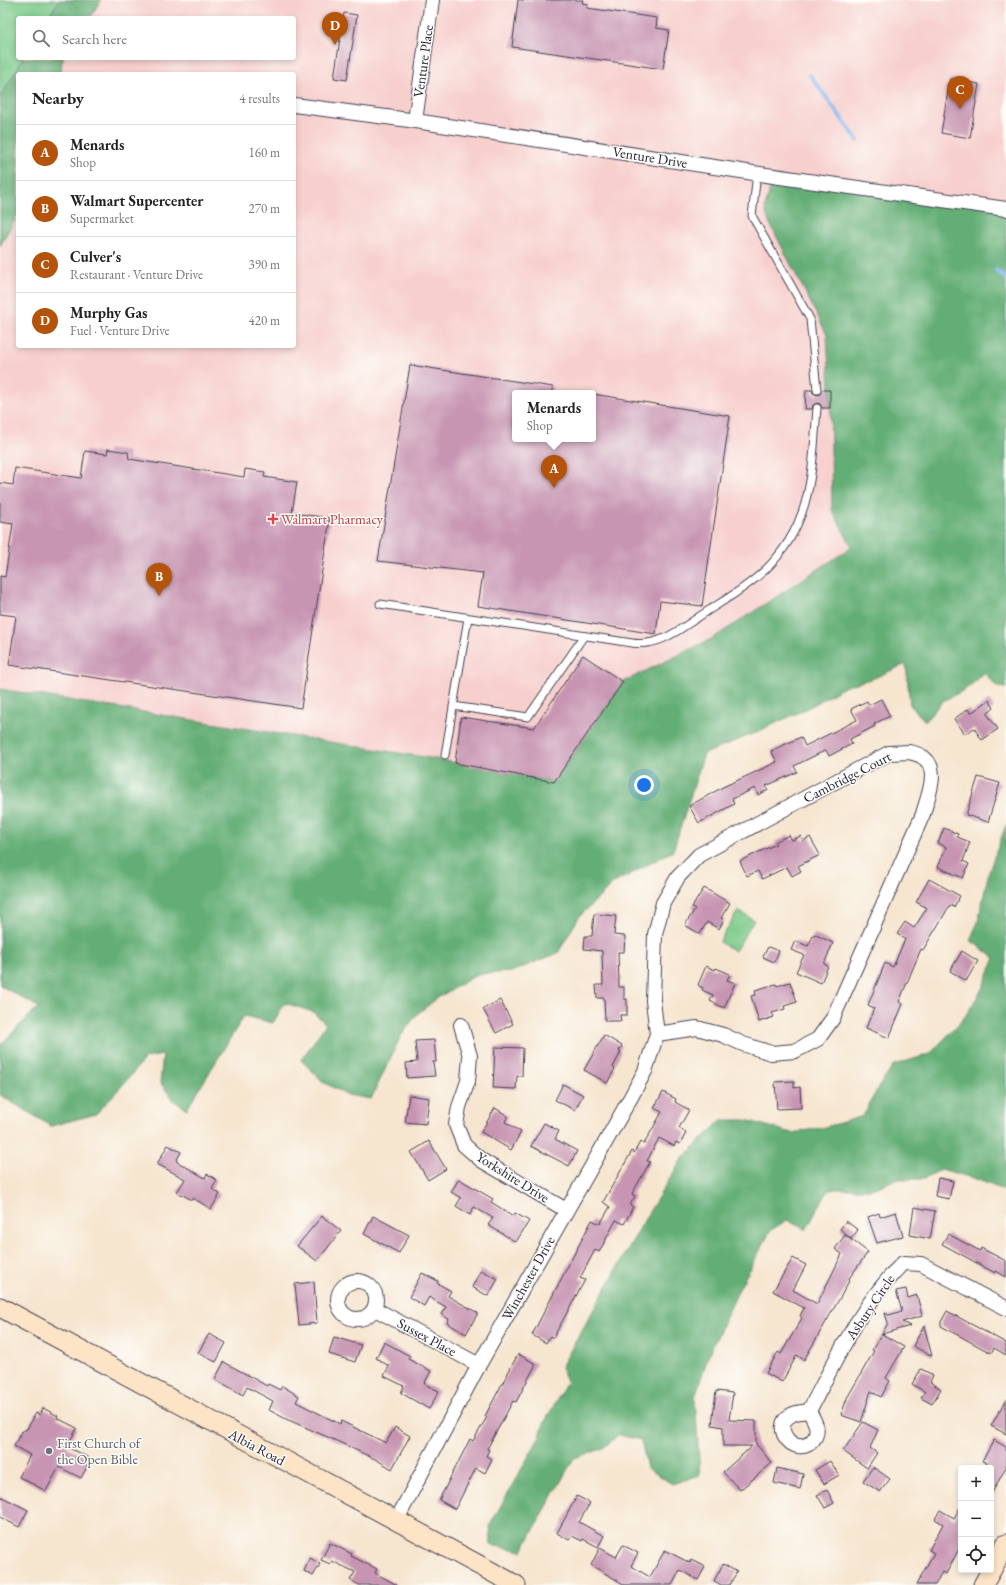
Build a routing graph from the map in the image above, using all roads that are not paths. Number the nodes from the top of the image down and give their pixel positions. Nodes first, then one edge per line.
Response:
1 (432, 0) edge
2 (296, 105) edge
3 (415, 121) junction
4 (757, 174) junction
5 (1006, 209) edge
6 (817, 390) dead end
7 (817, 408) dead end
8 (380, 604) dead end
9 (468, 618) junction
10 (584, 636) junction
11 (453, 706) junction
12 (445, 756) dead end
13 (461, 1025) dead end
14 (657, 1034) junction
15 (566, 1210) junction
16 (0, 1307) edge
17 (1006, 1308) edge
18 (375, 1309) dead end
19 (479, 1365) junction
20 (809, 1411) dead end
21 (396, 1521) junction
22 (1006, 1544) edge
23 (516, 1585) edge
24 (983, 1585) edge

1 - 3 street, Venture Place
2 - 3 street, Venture Drive
3 - 4 street, Venture Drive
4 - 5 street, Venture Drive
4 - 6 lane
7 - 10 lane
8 - 9 lane
9 - 10 lane
9 - 11 lane
10 - 11 lane
11 - 12 lane
13 - 15 street, Yorkshire Drive
14 - 14 street, Cambridge Court
14 - 15 street, Winchester Drive
15 - 19 street, Winchester Drive
16 - 21 street, Albia Road
17 - 20 street, Asbury Circle
18 - 19 street, Sussex Place
19 - 21 street, Winchester Drive
21 - 23 street, Albia Road
22 - 24 street

